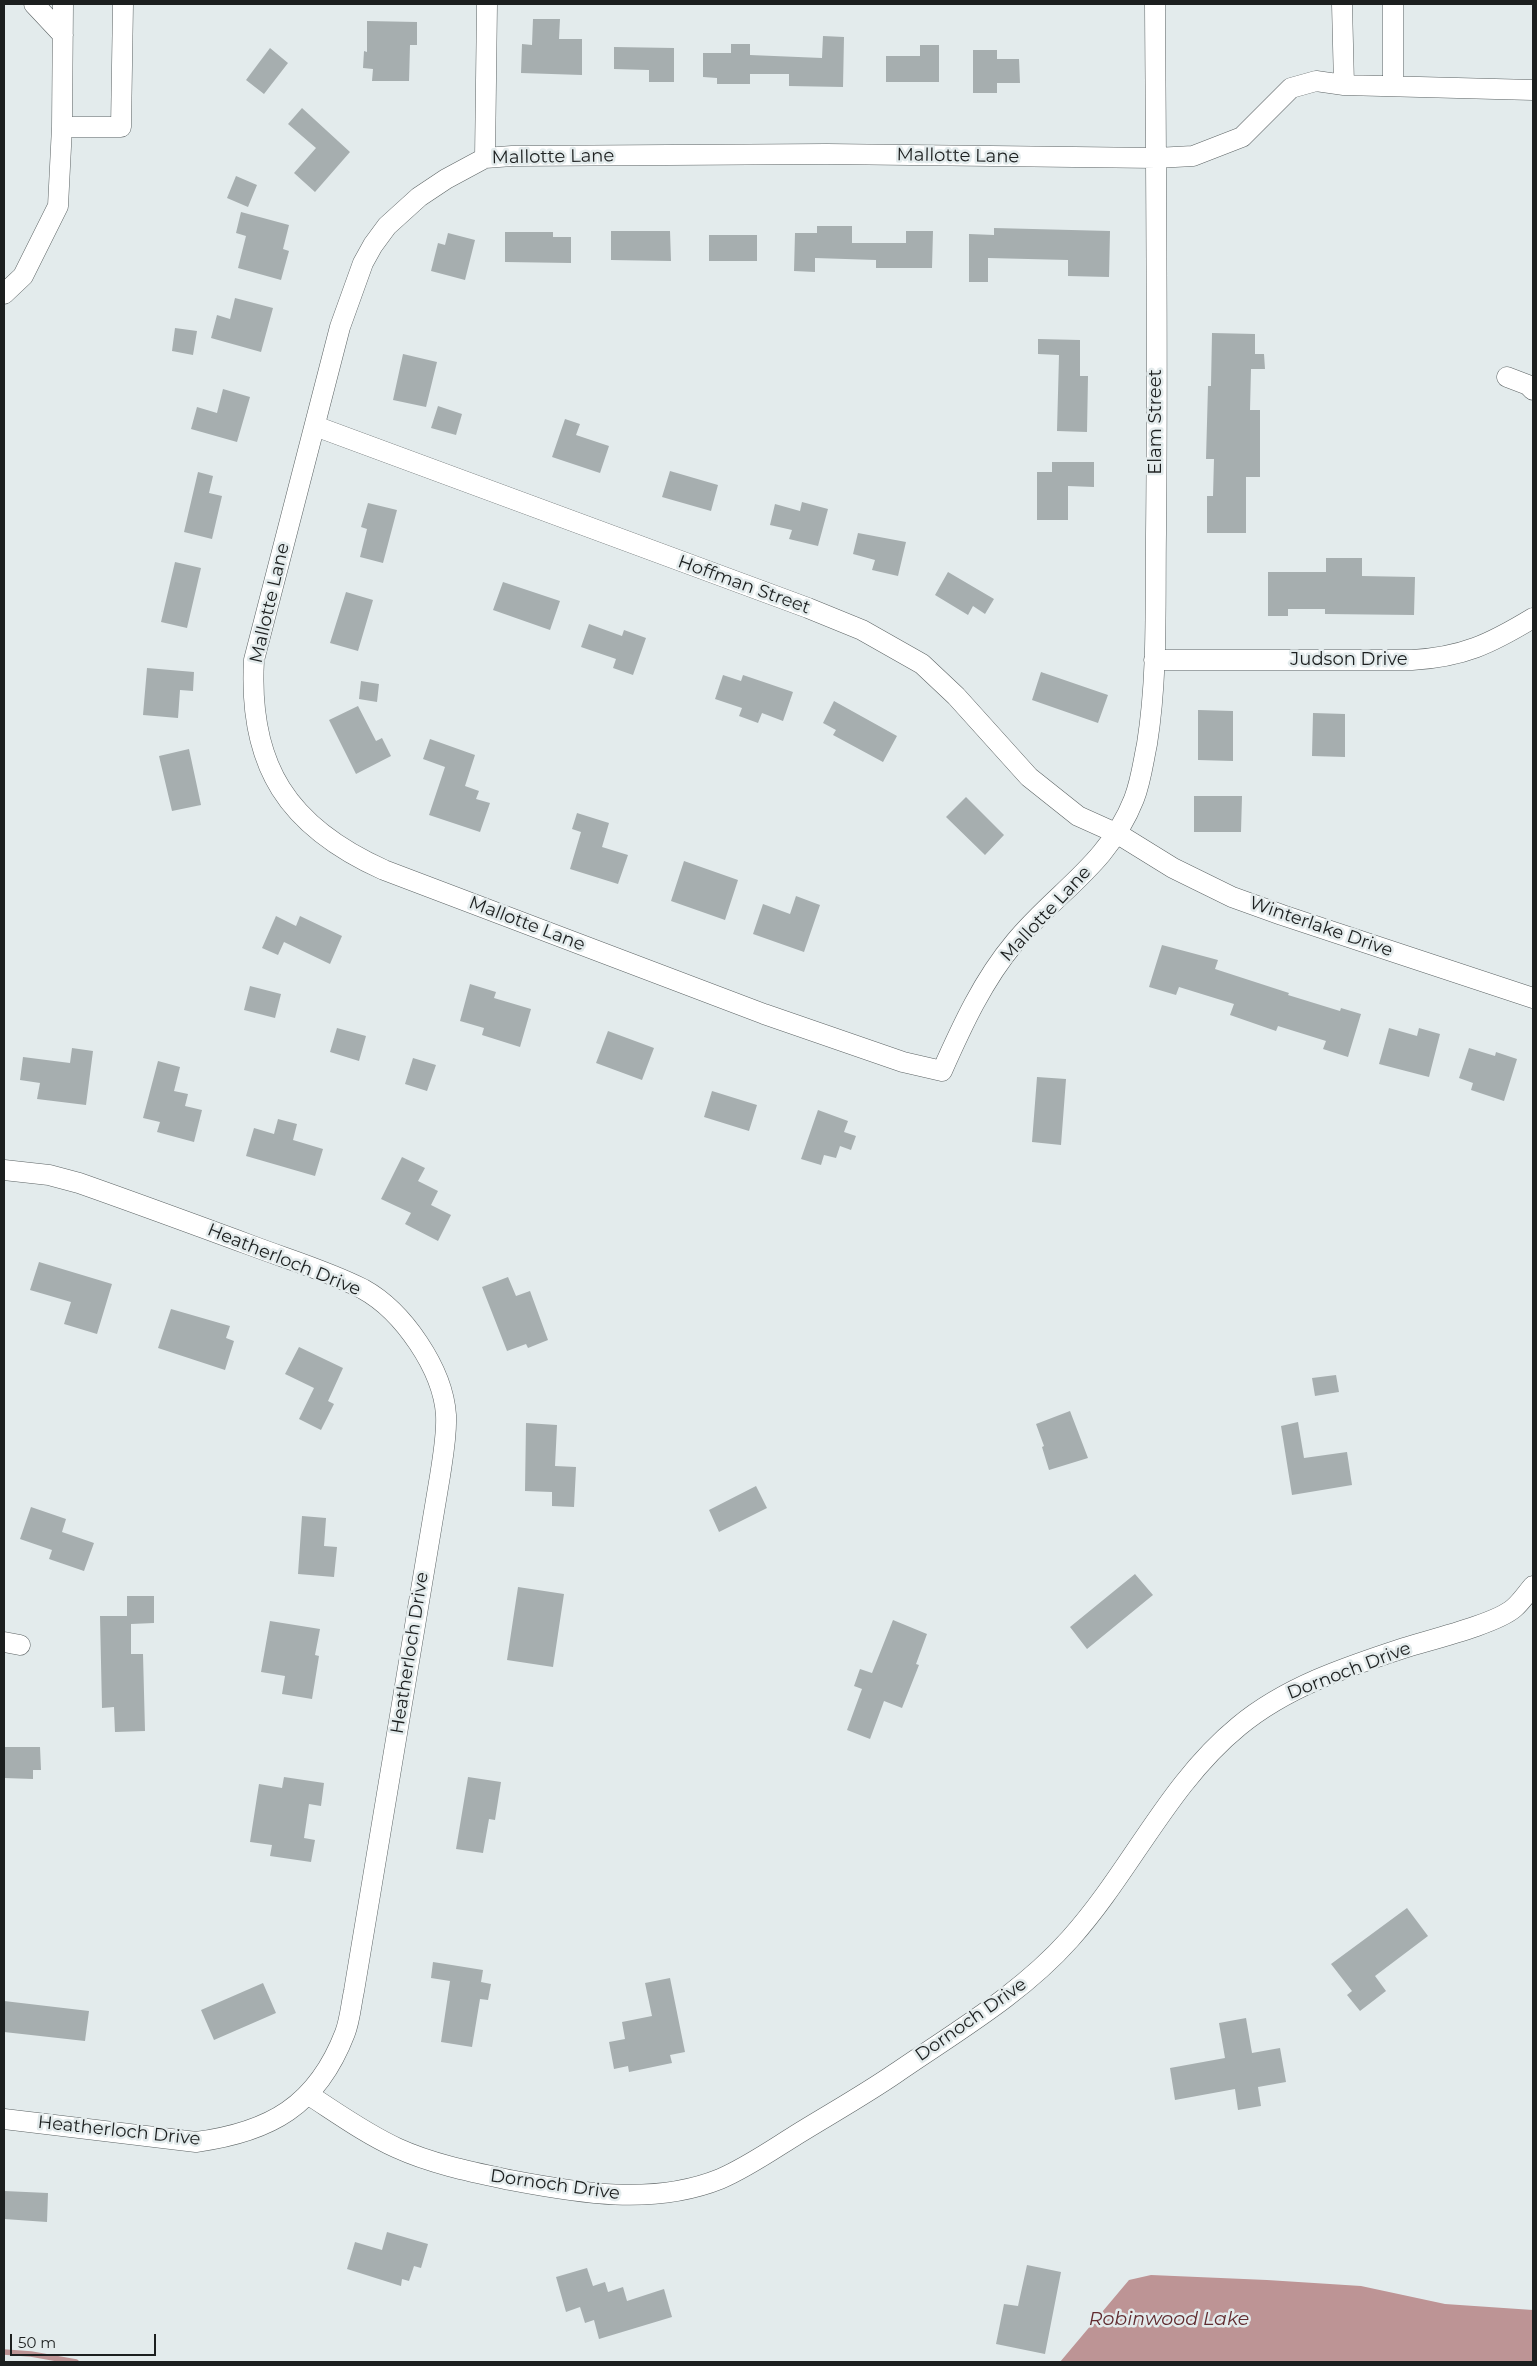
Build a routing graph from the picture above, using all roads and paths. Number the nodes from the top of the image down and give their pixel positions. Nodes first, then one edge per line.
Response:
1 (34, 4) edge
2 (63, 4) edge
3 (123, 4) edge
4 (487, 4) edge
5 (1155, 4) edge
6 (1342, 4) edge
7 (1393, 4) edge
8 (63, 35) junction
9 (1344, 85) junction
10 (1393, 86) junction
11 (1533, 90) edge
12 (62, 127) junction
13 (485, 158) junction
14 (1156, 158) junction
15 (4, 294) edge
16 (1507, 377) dead end
17 (1533, 390) edge
18 (315, 426) junction
19 (1533, 618) edge
20 (1154, 660) junction
21 (1118, 834) junction
22 (1533, 998) edge
23 (4, 1170) edge
24 (1533, 1586) edge
25 (308, 2096) junction
26 (4, 2119) edge

1 - 8 street
2 - 8 street
3 - 12 street
4 - 13 street
5 - 14 street, Elam Street
6 - 9 street
7 - 10 street
8 - 12 street
9 - 10 street, Mallotte Lane
9 - 14 street, Mallotte Lane
10 - 11 street, Mallotte Lane
12 - 15 street
13 - 14 street, Mallotte Lane
13 - 18 street, Mallotte Lane
14 - 20 street, Elam Street
16 - 17 street
18 - 21 street, Hoffman Street
18 - 21 street, Mallotte Lane
19 - 20 street, Judson Drive
20 - 21 street, Elam Street
21 - 22 street, Winterlake Drive
23 - 25 street, Heatherloch Drive
24 - 25 street, Dornoch Drive
25 - 26 street, Heatherloch Drive

